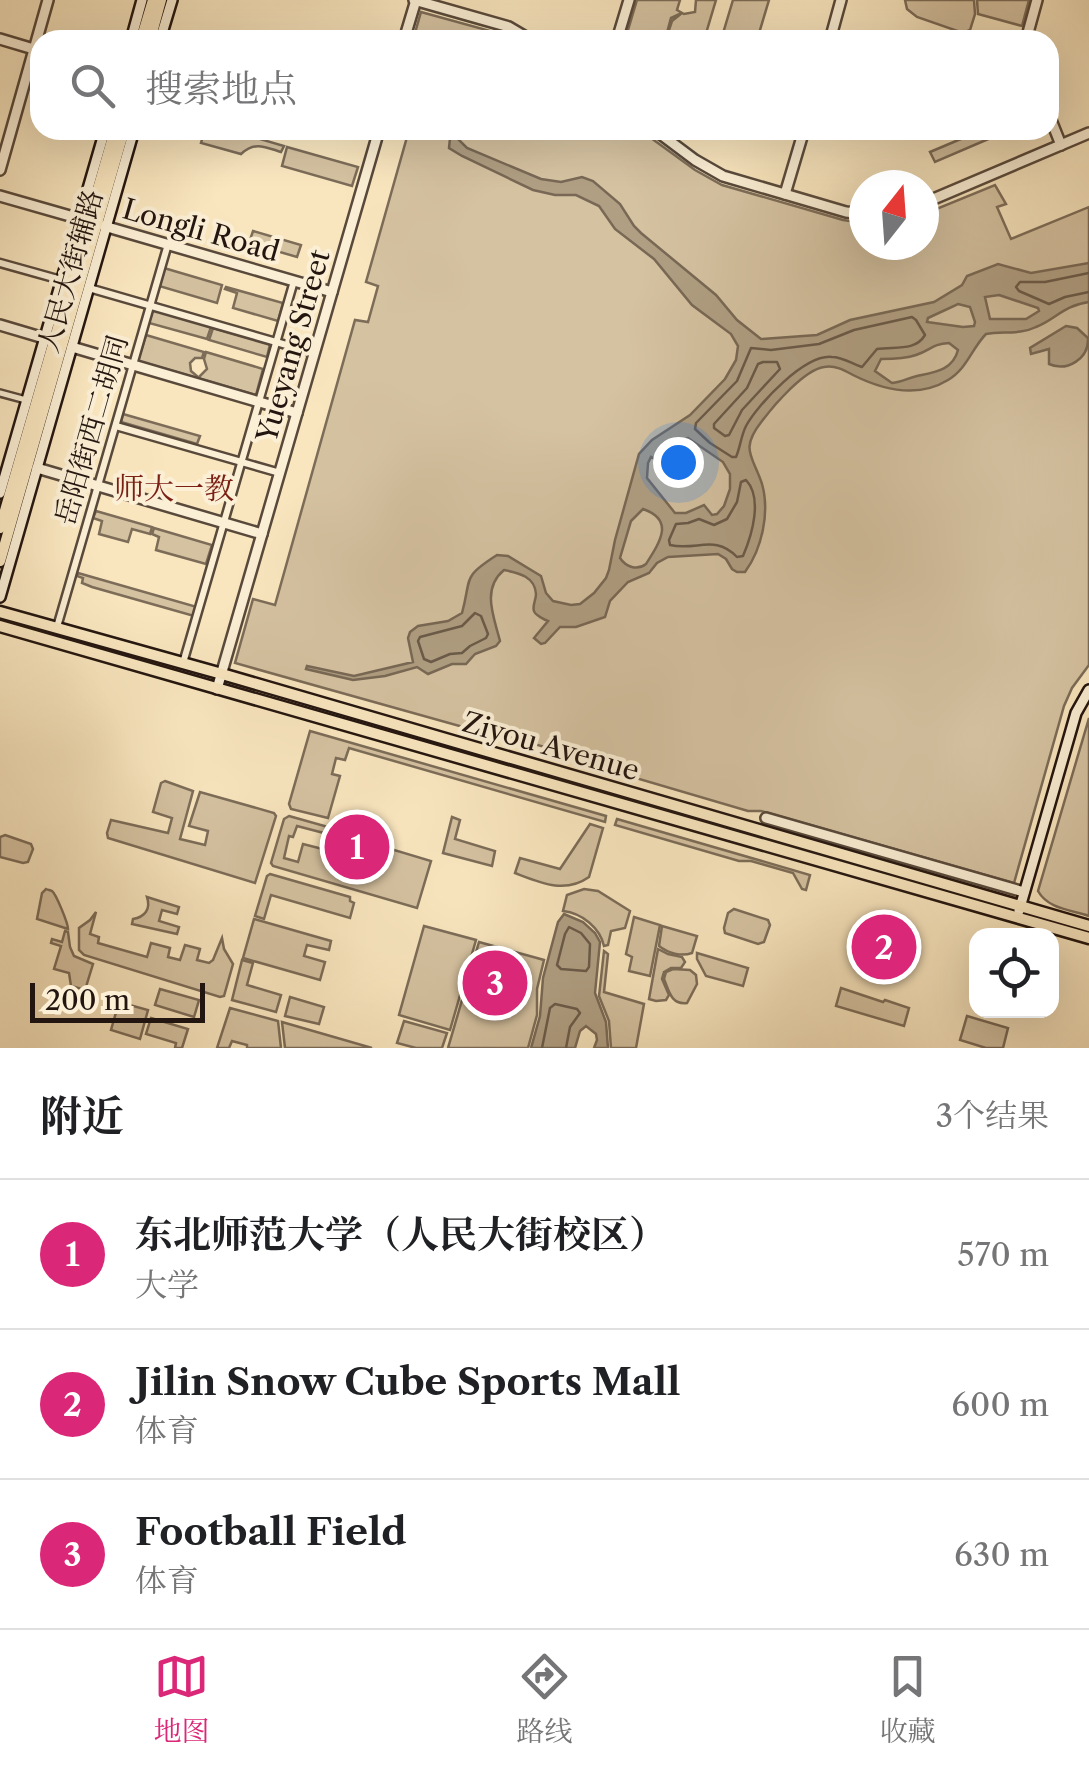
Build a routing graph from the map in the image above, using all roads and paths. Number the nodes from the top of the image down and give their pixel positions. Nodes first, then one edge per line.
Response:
1 (48, 0) edge
2 (149, 0) edge
3 (162, 0) edge
4 (172, 0) edge
5 (415, 0) edge
6 (628, 0) edge
7 (841, 0) edge
8 (1037, 0) edge
9 (41, 30) edge
10 (136, 30) edge
11 (143, 30) edge
12 (153, 30) edge
13 (163, 30) edge
14 (407, 30) edge
15 (513, 30) edge
16 (620, 30) edge
17 (833, 30) edge
18 (1029, 30) edge
19 (0, 40) edge
20 (30, 48) edge
21 (30, 73) edge
22 (1089, 133) edge
23 (104, 140) edge
24 (113, 140) edge
25 (121, 140) edge
26 (130, 140) edge
27 (375, 140) edge
28 (669, 140) edge
29 (801, 140) edge
30 (1059, 140) edge
31 (1061, 145) junction
32 (0, 170) edge
33 (785, 194) junction
34 (0, 196) edge
35 (939, 197) edge
36 (849, 212) edge
37 (93, 222) junction
38 (168, 244) junction
39 (0, 262) edge
40 (61, 280) junction
41 (294, 281) junction
42 (89, 288) junction
43 (332, 292) junction
44 (150, 306) junction
45 (0, 325) edge
46 (49, 339) junction
47 (276, 342) junction
48 (72, 348) junction
49 (314, 353) junction
50 (133, 365) junction
51 (0, 392) edge
52 (27, 400) junction
53 (259, 402) junction
54 (297, 413) junction
55 (116, 426) junction
56 (5, 459) edge
57 (242, 462) junction
58 (37, 468) junction
59 (280, 473) junction
60 (98, 486) junction
61 (0, 493) edge
62 (224, 522) junction
63 (0, 528) edge
64 (262, 534) junction
65 (0, 561) edge
66 (0, 597) edge
67 (0, 612) edge
68 (0, 626) edge
69 (57, 628) junction
70 (183, 663) junction
71 (222, 674) junction
72 (217, 689) junction
73 (1089, 690) edge
74 (766, 818) dead end
75 (1024, 892) junction
76 (1019, 912) junction
77 (1089, 926) edge
78 (1089, 938) edge

1 - 9 street
2 - 10 street
2 - 11 main road
3 - 12 main road
4 - 13 street
5 - 14 street
5 - 15 street
6 - 16 street
7 - 17 street
8 - 18 street
19 - 20 street
21 - 32 street
22 - 31 street
23 - 37 street
24 - 37 main road
25 - 37 main road
26 - 37 street, 人民大街辅路
27 - 43 street, Yueyang Street
28 - 33 street
29 - 33 street
30 - 31 street
31 - 35 street
33 - 36 street
34 - 37 street, Longli Road
37 - 38 street, Longli Road
37 - 40 street
37 - 42 street, 人民大街辅路
37 - 46 main road
37 - 65 main road
38 - 41 street, Longli Road
38 - 44 street, 岳阳街西二胡同
39 - 40 street
40 - 46 street
41 - 43 street, Longli Road
41 - 47 street
42 - 44 street
42 - 48 street, 人民大街辅路
43 - 49 street, Yueyang Street
44 - 47 street
44 - 50 street, 岳阳街西二胡同
45 - 46 street
46 - 52 street
46 - 63 main road
47 - 49 street
47 - 53 street
48 - 50 street
48 - 58 street, 人民大街辅路
49 - 54 street, Yueyang Street
50 - 53 street
50 - 55 street, 岳阳街西二胡同
51 - 52 street
52 - 56 street
53 - 54 street
53 - 57 street
54 - 59 street, Yueyang Street
55 - 57 street
55 - 60 street, 岳阳街西二胡同
56 - 61 street
57 - 59 street
57 - 62 street
58 - 60 street
58 - 66 street, 人民大街辅路
59 - 64 street, Yueyang Street
60 - 62 street
60 - 69 street, 岳阳街西二胡同
62 - 64 street
62 - 70 street
64 - 71 street, Yueyang Street
67 - 69 main road, Ziyou Avenue
68 - 72 main road, Ziyou Avenue
69 - 70 main road, Ziyou Avenue
70 - 71 main road, Ziyou Avenue
71 - 72 street, Yueyang Street
71 - 76 main road, Ziyou Avenue
72 - 76 main road, Ziyou Avenue
73 - 75 street
74 - 75 street
75 - 76 street
76 - 77 main road, Ziyou Avenue
76 - 78 main road, Ziyou Avenue

